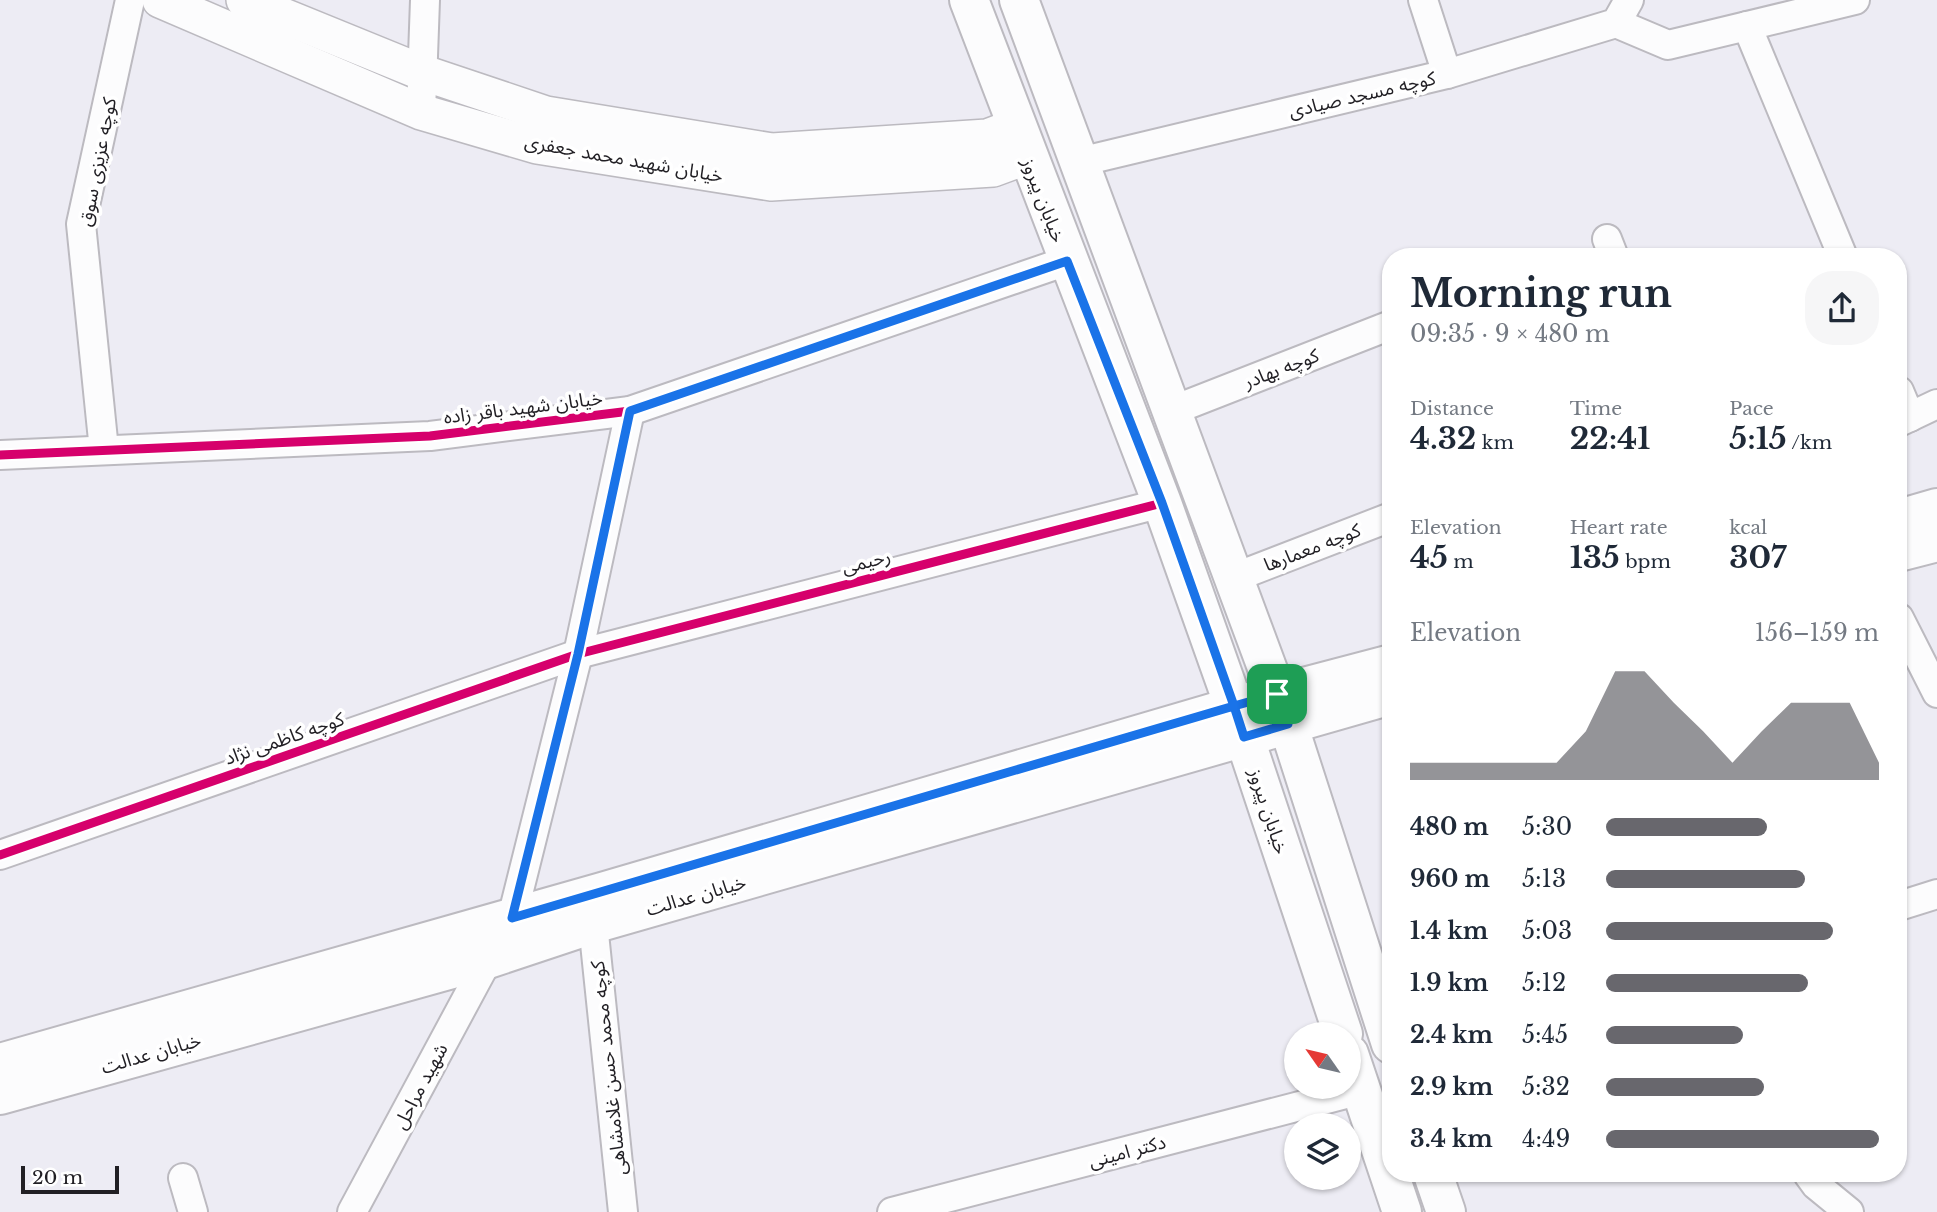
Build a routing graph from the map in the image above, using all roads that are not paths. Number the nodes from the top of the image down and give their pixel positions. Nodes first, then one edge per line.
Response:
1 (130, 0) edge
2 (160, 0) edge
3 (425, 0) edge
4 (969, 0) edge
5 (1018, 0) edge
6 (1423, 0) edge
7 (1855, 0) edge
8 (248, 1) edge
9 (1622, 11) edge
10 (1748, 26) junction
11 (421, 72) junction
12 (1447, 74) junction
13 (421, 112) junction
14 (1022, 141) junction
15 (1079, 162) junction
16 (1839, 248) edge
17 (1067, 261) junction
18 (1382, 329) edge
19 (1937, 404) edge
20 (630, 411) junction
21 (1171, 411) junction
22 (1907, 418) edge
23 (104, 450) junction
24 (0, 455) edge
25 (1162, 503) junction
26 (1937, 508) edge
27 (1907, 517) edge
28 (1382, 520) edge
29 (1937, 542) edge
30 (1907, 550) edge
31 (1233, 578) junction
32 (1907, 634) edge
33 (578, 654) junction
34 (1382, 668) edge
35 (1937, 693) edge
36 (1382, 696) edge
37 (1282, 709) junction
38 (1239, 721) junction
39 (0, 855) edge
40 (1937, 894) edge
41 (1907, 903) edge
42 (512, 918) junction
43 (593, 925) junction
44 (488, 959) junction
45 (1382, 1016) edge
46 (1339, 1022) edge
47 (0, 1063) edge
48 (1362, 1093) edge
49 (0, 1095) edge
50 (1326, 1099) edge
51 (1382, 1152) edge
52 (183, 1178) dead end
53 (1392, 1182) edge
54 (1436, 1182) edge
55 (1814, 1182) edge
56 (193, 1212) edge
57 (352, 1212) edge
58 (623, 1212) edge
59 (892, 1212) edge
60 (1402, 1212) edge
61 (1446, 1212) edge
62 (1849, 1212) edge

1 - 23 street, کوچه عزیزی سوق
2 - 13 street, خیابان شهید محمد جعفری
3 - 11 street
4 - 14 main road, خیابان پیروز
5 - 15 main road
6 - 12 street
7 - 10 street
8 - 11 street, خیابان شهید محمد جعفری
9 - 10 street
9 - 12 street, کوچه مسجد صیادی
10 - 16 street
11 - 13 street
11 - 14 street, خیابان شهید محمد جعفری
12 - 15 street, کوچه مسجد صیادی
13 - 14 street, خیابان شهید محمد جعفری
14 - 17 main road, خیابان پیروز
15 - 21 main road
17 - 20 street, خیابان شهید باقر زاده
17 - 25 main road, خیابان پیروز
18 - 21 street, کوچه بهادر
19 - 22 street
20 - 23 street, خیابان شهید باقر زاده
20 - 33 street
21 - 31 main road
23 - 24 street, خیابان شهید باقر زاده
25 - 33 street, رحیمی
25 - 38 main road, خیابان پیروز
26 - 27 main road
28 - 31 street, کوچه معمارها
29 - 30 main road
31 - 37 main road
32 - 35 street
33 - 39 street, کوچه کاظمی نژاد
33 - 42 street
34 - 37 main road, خیابان عدالت
36 - 37 main road, خیابان عدالت
37 - 38 main road, خیابان عدالت
37 - 45 main road
38 - 42 main road, خیابان عدالت
38 - 43 main road, خیابان عدالت
38 - 46 main road, خیابان پیروز
40 - 41 street
42 - 47 main road, خیابان عدالت
43 - 44 main road, خیابان عدالت
43 - 58 street, کوچه محمد حسن غلامشاهی
44 - 49 main road, خیابان عدالت
44 - 57 street, شهید مراحل
48 - 51 main road
50 - 59 street, دکتر امینی
52 - 56 street
53 - 60 main road
54 - 61 main road
55 - 62 street

